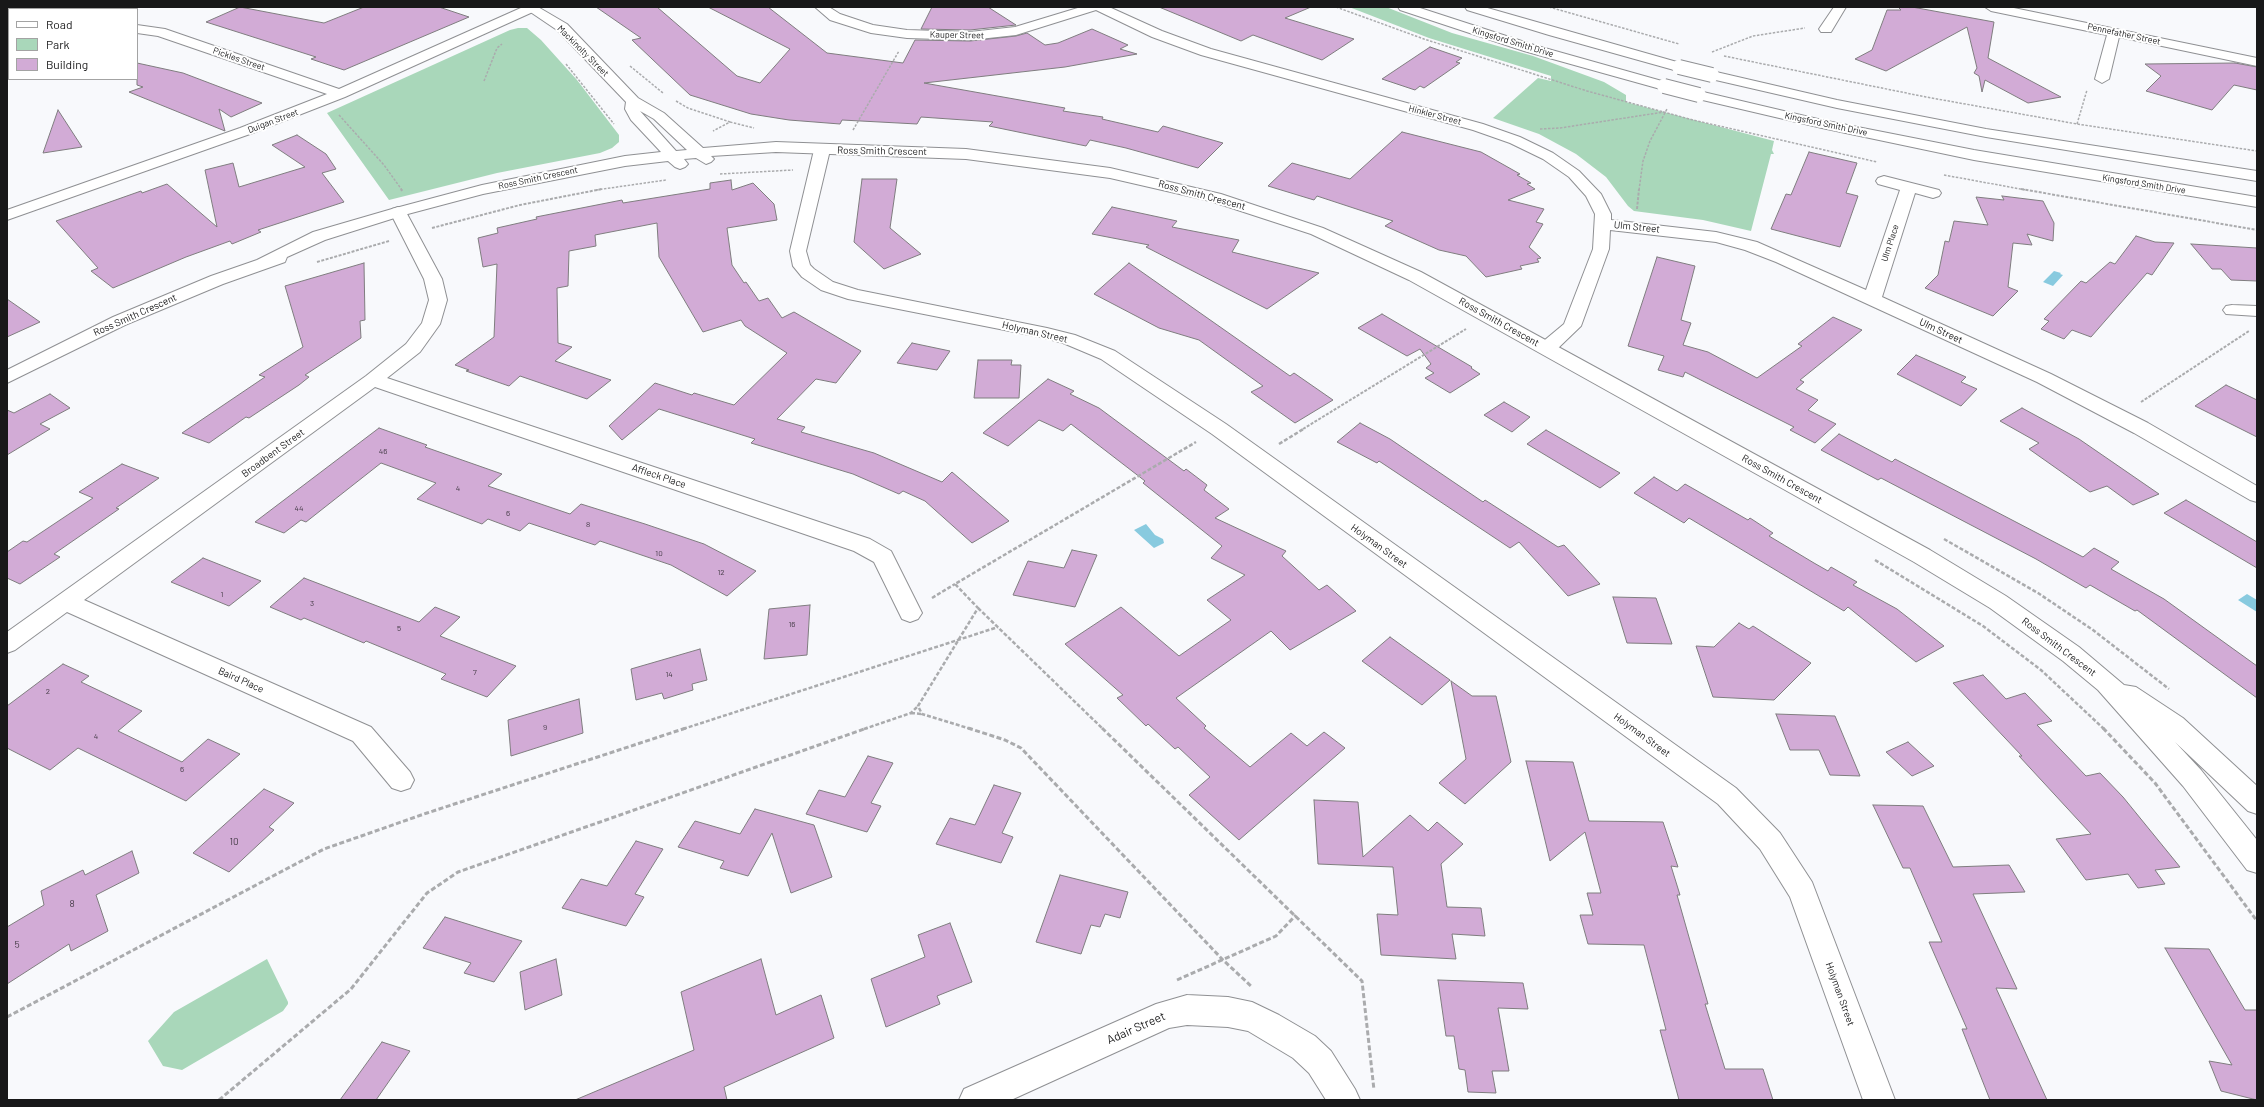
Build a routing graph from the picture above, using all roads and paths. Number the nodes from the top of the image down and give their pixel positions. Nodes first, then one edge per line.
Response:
1 (530, 7) edge
2 (821, 7) edge
3 (1094, 7) edge
4 (1099, 7) edge
5 (1336, 7) edge
6 (1404, 7) edge
7 (1471, 7) edge
8 (1549, 7) edge
9 (1840, 7) edge
10 (1992, 7) edge
11 (138, 30) edge
12 (1826, 30) dead end
13 (2114, 32) junction
14 (910, 34) junction
15 (502, 43) dead end
16 (1683, 45) dead end
17 (1705, 51) dead end
18 (564, 61) dead end
19 (626, 61) dead end
20 (2257, 62) edge
21 (2102, 80) dead end
22 (484, 81) dead end
23 (2088, 84) dead end
24 (340, 94) junction
25 (666, 95) dead end
26 (671, 98) dead end
27 (325, 100) junction
28 (632, 101) junction
29 (1664, 112) junction
30 (2077, 124) junction
31 (854, 129) dead end
32 (1496, 133) junction
33 (652, 134) junction
34 (686, 141) junction
35 (643, 149) junction
36 (822, 150) junction
37 (2257, 151) edge
38 (698, 152) junction
39 (677, 161) junction
40 (606, 165) junction
41 (715, 168) junction
42 (794, 170) dead end
43 (1942, 175) dead end
44 (2257, 176) edge
45 (669, 179) dead end
46 (1884, 181) joint
47 (1909, 187) junction
48 (1933, 193) dead end
49 (2257, 202) edge
50 (7, 215) edge
51 (406, 219) junction
52 (1604, 224) junction
53 (2257, 230) edge
54 (1872, 299) junction
55 (2232, 310) joint
56 (2257, 311) edge
57 (1487, 316) junction
58 (1461, 325) dead end
59 (1468, 329) junction
60 (1546, 348) junction
61 (7, 377) edge
62 (373, 380) junction
63 (2118, 416) junction
64 (1219, 429) junction
65 (1257, 458) junction
66 (2257, 495) edge
67 (1872, 558) dead end
68 (66, 602) junction
69 (978, 608) junction
70 (910, 613) dead end
71 (998, 627) junction
72 (961, 639) junction
73 (7, 644) edge
74 (2107, 683) junction
75 (918, 706) junction
76 (912, 713) junction
77 (922, 714) junction
78 (401, 780) dead end
79 (2257, 803) edge
80 (2257, 861) edge
81 (1296, 915) junction
82 (2257, 921) edge
83 (1223, 960) junction
84 (1174, 982) dead end
85 (7, 1017) edge
86 (1252, 1017) junction
87 (1375, 1093) dead end
88 (219, 1100) edge
89 (975, 1100) edge
90 (1344, 1100) edge
91 (1879, 1100) edge

1 - 24 street, Duigan Street
1 - 28 street, Mackinolty Street
2 - 14 street, Kauper Street
3 - 14 street, Kauper Street
4 - 32 street, Hinkler Street
5 - 29 path
6 - 49 street, Kingsford Smith Drive, bridge
7 - 44 street, bridge
8 - 16 path
9 - 12 street
10 - 13 street, Pennefather Street
11 - 24 street, Pickles Street
13 - 20 street, Pennefather Street
13 - 21 street
14 - 31 path
15 - 22 path
17 - 30 path
18 - 35 path
19 - 25 path
23 - 30 path
24 - 27 street, Duigan Street
26 - 34 path
27 - 50 street, Duigan Street
27 - 51 path
28 - 33 street, Mackinolty Street
28 - 34 street, Mackinolty Street
29 - 32 path
29 - 46 path
30 - 37 path
32 - 52 street, Hinkler Street
33 - 35 street
33 - 39 street, Mackinolty Street
34 - 38 street, Mackinolty Street
35 - 40 street
36 - 38 street, Ross Smith Crescent
36 - 41 street, Ross Smith Crescent
36 - 57 street, Ross Smith Crescent
36 - 64 street, Holyman Street
38 - 39 street, Ross Smith Crescent
38 - 41 street, Mackinolty Street
39 - 40 street, Ross Smith Crescent
39 - 41 street, Ross Smith Crescent
39 - 51 street, Ross Smith Crescent
40 - 51 street, Ross Smith Crescent
41 - 42 path
43 - 53 path
45 - 51 path
46 - 47 street
47 - 48 street
47 - 54 street, Ulm Place
51 - 61 street, Ross Smith Crescent
51 - 62 street, Broadbent Street
52 - 54 street, Ulm Street
52 - 60 street, Hinkler Street
54 - 63 street, Ulm Street
55 - 56 street
55 - 63 path
57 - 59 path
57 - 60 street, Ross Smith Crescent
58 - 59 path
59 - 65 path
60 - 74 street, Ross Smith Crescent
62 - 68 street, Broadbent Street
62 - 70 street, Affleck Place
63 - 66 street, Ulm Street
64 - 65 street, Holyman Street
64 - 69 path
65 - 91 street, Holyman Street
67 - 82 path
68 - 73 street, Broadbent Street
68 - 78 street, Baird Place
69 - 71 path
69 - 72 path
71 - 72 path
71 - 81 path
72 - 75 path
72 - 85 path
74 - 79 street, Ross Smith Crescent
74 - 80 street, Ross Smith Crescent
75 - 76 path
75 - 77 path
76 - 77 path
76 - 88 path
77 - 83 path
81 - 83 path
81 - 87 path
83 - 84 path
83 - 86 path
86 - 89 street, Adair Street
86 - 90 street, Adair Street

